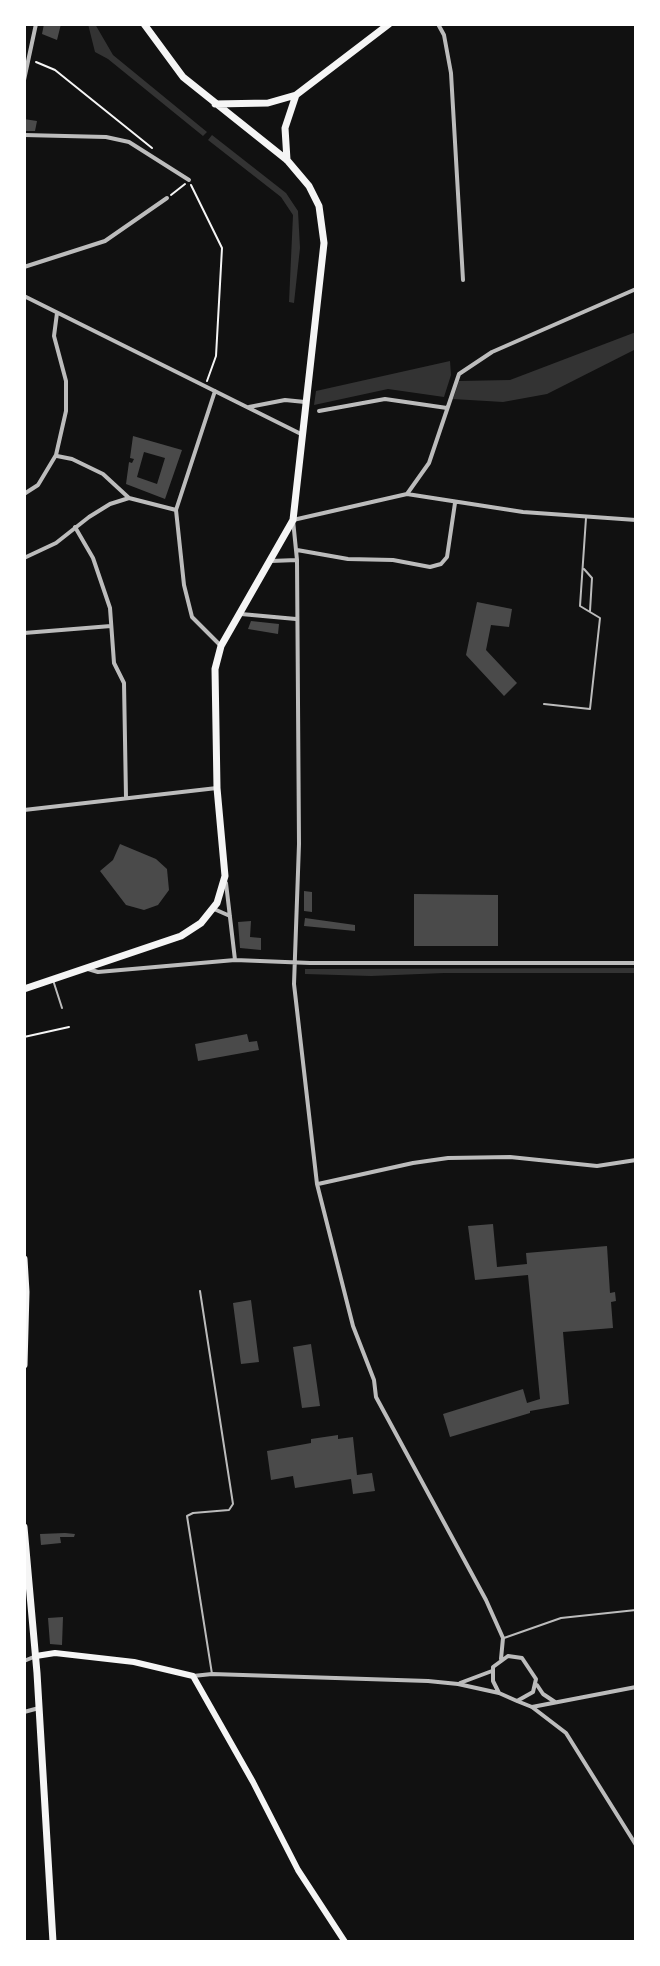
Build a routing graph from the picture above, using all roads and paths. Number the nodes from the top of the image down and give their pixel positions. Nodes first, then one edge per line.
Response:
1 (36, 24) edge
2 (144, 24) edge
3 (389, 24) edge
4 (438, 24) edge
5 (379, 27) edge
6 (27, 59) edge
7 (24, 80) edge
8 (296, 95) junction
9 (215, 104) junction
10 (24, 135) edge
11 (159, 154) dead end
12 (287, 160) junction
13 (187, 182) junction
14 (167, 198) joint
15 (24, 267) edge
16 (463, 280) dead end
17 (636, 289) edge
18 (24, 296) edge
19 (57, 312) junction
20 (209, 377) dead end
21 (215, 391) junction
22 (305, 402) junction
23 (246, 407) junction
24 (447, 408) junction
25 (319, 411) dead end
26 (302, 435) junction
27 (56, 455) junction
28 (24, 494) edge
29 (407, 494) junction
30 (129, 498) junction
31 (455, 503) junction
32 (176, 510) junction
33 (586, 517) junction
34 (293, 520) junction
35 (636, 520) edge
36 (75, 527) junction
37 (296, 550) junction
38 (24, 558) edge
39 (297, 560) junction
40 (271, 561) junction
41 (583, 568) junction
42 (590, 612) junction
43 (239, 614) junction
44 (297, 619) junction
45 (111, 626) junction
46 (24, 633) edge
47 (221, 646) junction
48 (544, 704) dead end
49 (217, 788) junction
50 (126, 797) junction
51 (24, 810) edge
52 (225, 876) junction
53 (214, 909) junction
54 (230, 916) junction
55 (235, 960) junction
56 (295, 963) junction
57 (636, 963) edge
58 (86, 968) junction
59 (53, 979) junction
60 (24, 989) edge
61 (62, 1008) dead end
62 (69, 1027) dead end
63 (24, 1037) edge
64 (636, 1160) edge
65 (317, 1184) junction
66 (24, 1259) edge
67 (200, 1291) dead end
68 (24, 1365) edge
69 (24, 1527) edge
70 (636, 1610) edge
71 (503, 1638) junction
72 (36, 1656) junction
73 (501, 1659) junction
74 (24, 1661) edge
75 (492, 1671) junction
76 (212, 1674) junction
77 (193, 1676) junction
78 (536, 1683) junction
79 (458, 1684) junction
80 (636, 1687) edge
81 (499, 1693) junction
82 (517, 1701) junction
83 (555, 1702) junction
84 (532, 1707) junction
85 (39, 1708) junction
86 (24, 1712) edge
87 (636, 1845) edge
88 (53, 1942) edge
89 (345, 1942) edge

1 - 6 street
2 - 9 main road
3 - 5 main road
4 - 16 street
5 - 8 main road
6 - 7 street
6 - 11 path
8 - 9 main road
8 - 12 main road
9 - 12 main road
10 - 13 street
12 - 22 main road
13 - 14 path
13 - 20 path
14 - 15 street
17 - 24 street
18 - 19 street
19 - 21 street
19 - 27 street
21 - 23 street
21 - 32 street
22 - 23 street
22 - 26 main road
23 - 26 street
24 - 25 street
24 - 29 street
26 - 34 main road
27 - 28 street
27 - 30 street
29 - 31 street
29 - 34 street
30 - 32 street
30 - 36 street
31 - 33 street
31 - 37 street
32 - 47 street
33 - 35 street
33 - 41 lane
34 - 37 street
34 - 40 main road
36 - 38 street
36 - 45 street
37 - 39 street
39 - 40 street
39 - 44 street
40 - 43 main road
41 - 42 lane
41 - 42 lane
42 - 48 lane
43 - 44 street
43 - 47 main road
44 - 56 street
45 - 46 street
45 - 50 street
47 - 49 main road
49 - 50 street
49 - 52 main road
50 - 51 street
52 - 53 main road
52 - 54 street
53 - 54 street
53 - 58 main road
54 - 55 street
55 - 56 street
55 - 58 street
56 - 57 street
56 - 65 street
58 - 59 main road
59 - 60 main road
59 - 61 lane
62 - 63 path
64 - 65 street
65 - 71 street
66 - 68 main road
67 - 76 lane
69 - 72 main road
70 - 71 lane
71 - 73 street
72 - 74 street
72 - 77 main road
72 - 85 main road
73 - 75 street
73 - 78 street
75 - 79 street
75 - 81 street
76 - 77 street
76 - 79 street
77 - 89 main road
78 - 82 street
78 - 83 street
79 - 81 street
80 - 83 street
81 - 82 street
82 - 84 street
83 - 84 street
84 - 87 street
85 - 86 street
85 - 88 main road

